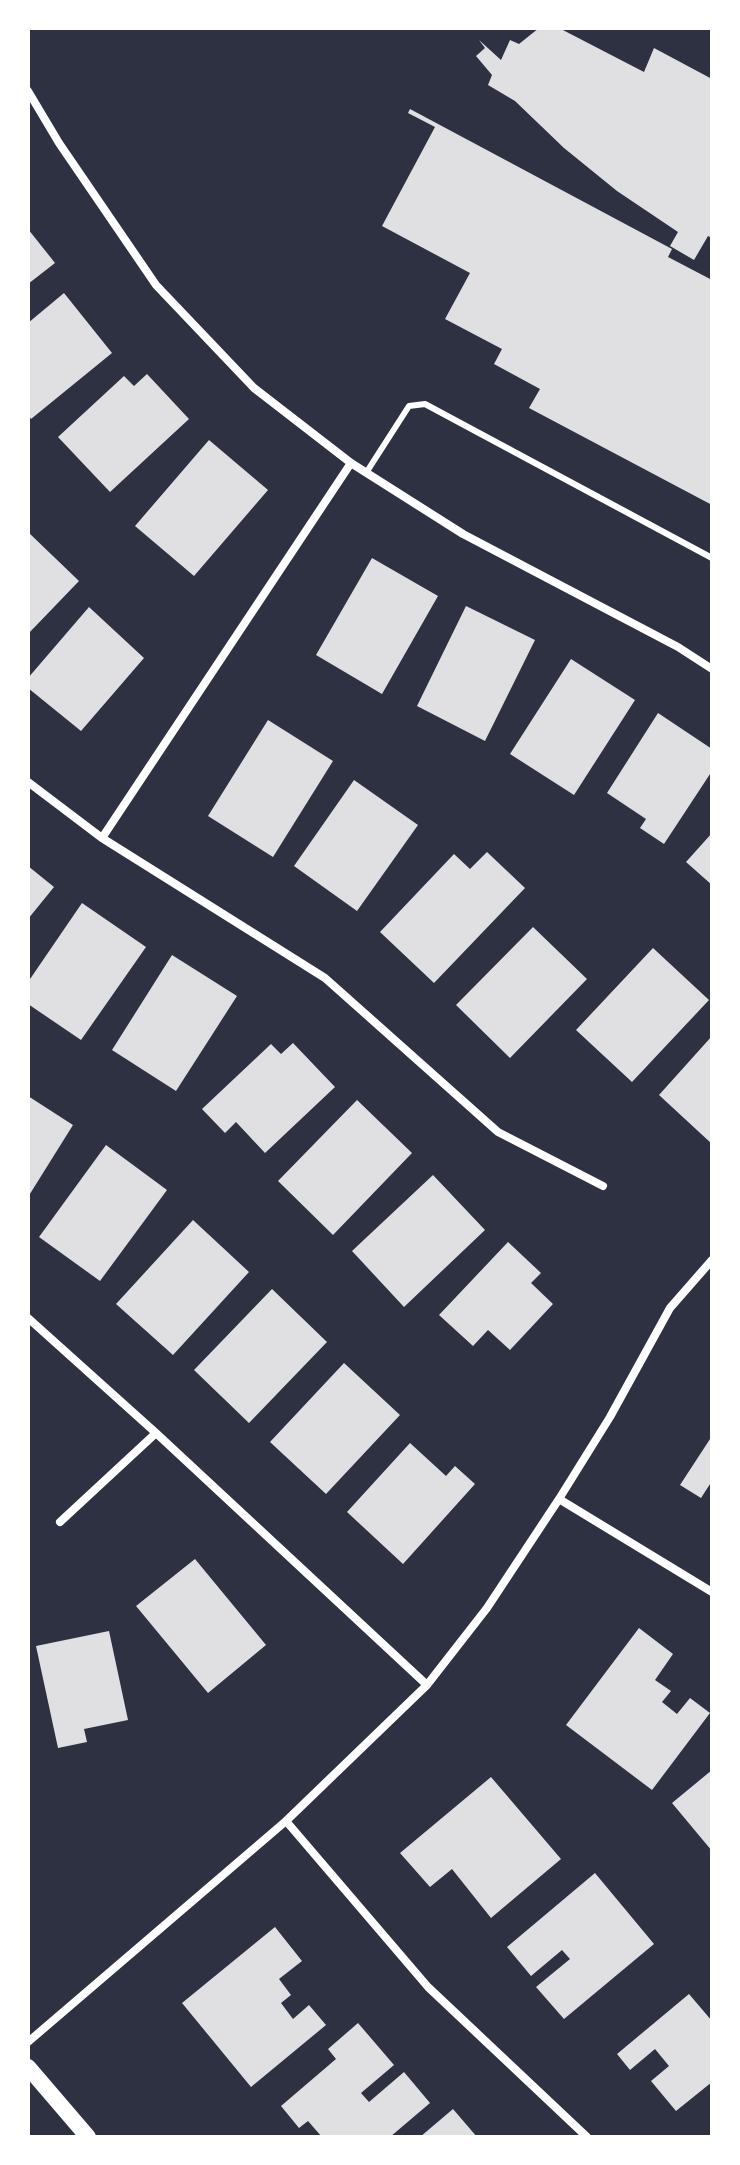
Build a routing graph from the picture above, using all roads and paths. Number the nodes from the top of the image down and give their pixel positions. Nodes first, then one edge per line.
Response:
1 (28, 91) edge
2 (351, 463) junction
3 (366, 473) junction
4 (712, 558) edge
5 (712, 669) edge
6 (28, 782) edge
7 (102, 838) junction
8 (603, 1186) dead end
9 (712, 1260) edge
10 (28, 1318) edge
11 (156, 1433) junction
12 (559, 1499) junction
13 (60, 1522) dead end
14 (712, 1592) edge
15 (427, 1685) junction
16 (286, 1821) junction
17 (28, 2042) edge
18 (28, 2067) edge
19 (88, 2137) edge
20 (587, 2137) edge

1 - 2 street
2 - 3 street
2 - 7 street
3 - 4 lane
3 - 5 street
6 - 7 street
7 - 8 street
9 - 12 street
10 - 11 street
11 - 13 street
11 - 15 street
12 - 14 street
12 - 15 street
15 - 16 street
16 - 17 street
16 - 20 street
18 - 19 main road

